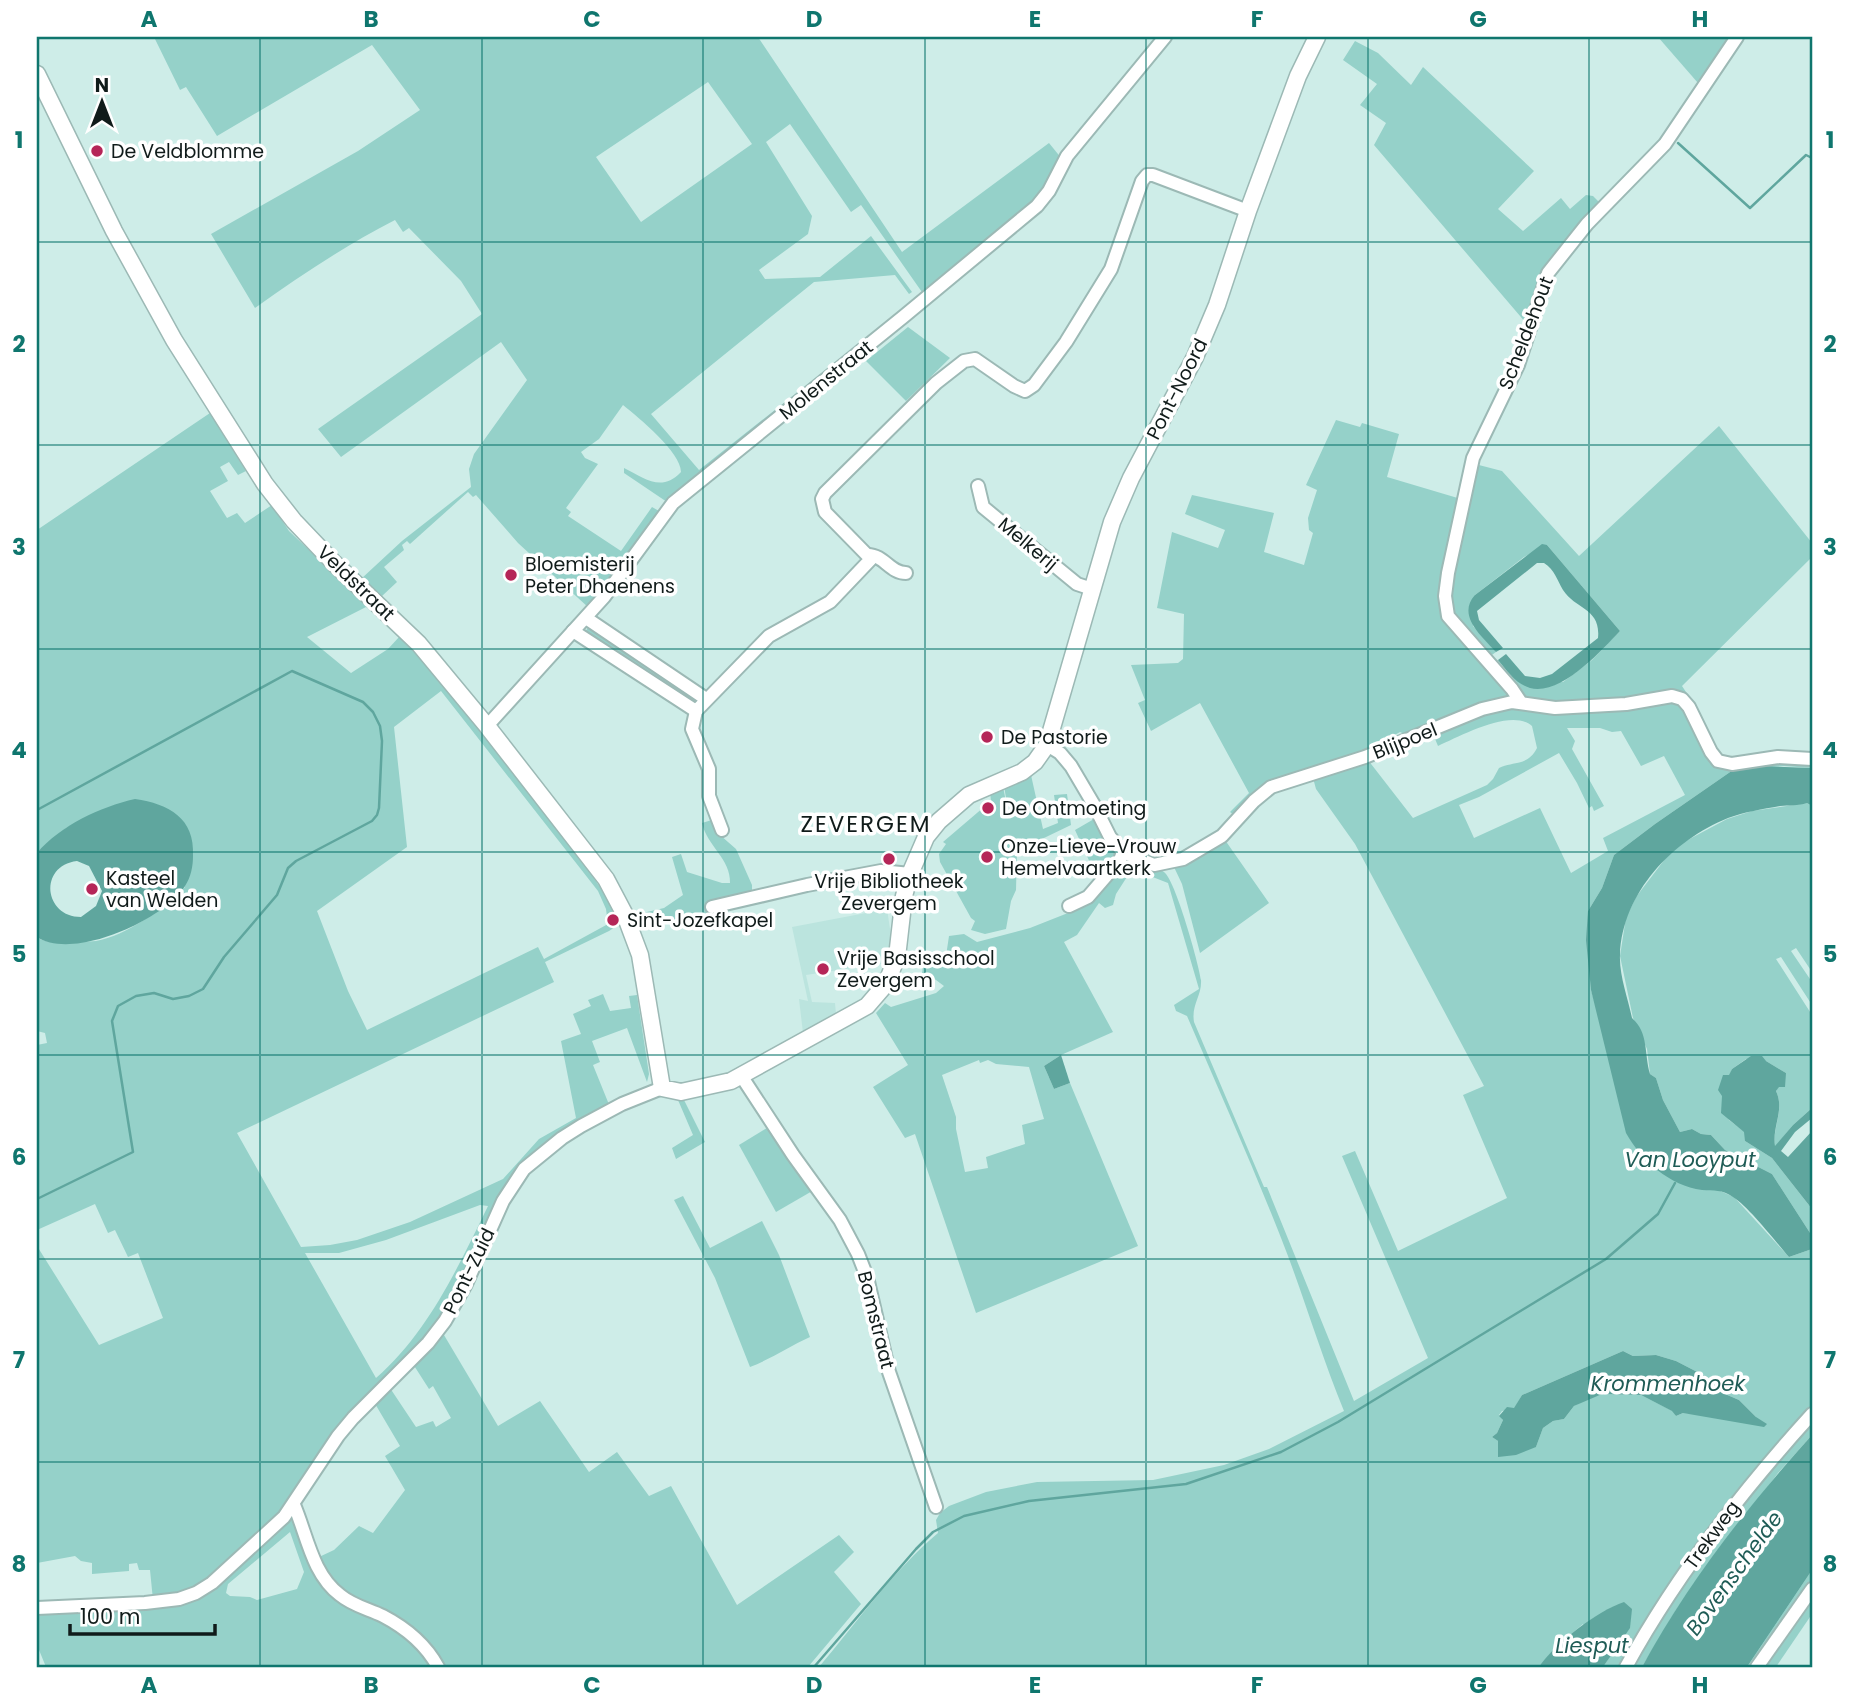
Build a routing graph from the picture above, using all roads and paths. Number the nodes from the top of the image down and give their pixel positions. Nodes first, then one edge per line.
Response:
1 (1165, 37) edge
2 (1317, 37) edge
3 (1737, 37) edge
4 (37, 74) edge
5 (1248, 211) junction
6 (978, 486) dead end
7 (868, 555) junction
8 (906, 573) dead end
9 (1092, 589) junction
10 (586, 618) junction
11 (573, 631) junction
12 (706, 699) junction
13 (1520, 701) junction
14 (696, 711) junction
15 (487, 726) junction
16 (1047, 745) junction
17 (1812, 759) edge
18 (722, 830) dead end
19 (1123, 852) junction
20 (909, 874) junction
21 (1069, 906) dead end
22 (712, 907) dead end
23 (742, 1076) junction
24 (662, 1088) junction
25 (1812, 1414) edge
26 (293, 1505) junction
27 (936, 1507) dead end
28 (1812, 1590) edge
29 (37, 1608) edge
30 (438, 1667) edge
31 (1626, 1667) edge
32 (1757, 1667) edge

1 - 10 street, Molenstraat
2 - 5 street, Pont-Noord
3 - 13 street, Scheldehout
4 - 15 street, Veldstraat
5 - 7 street
5 - 9 street, Pont-Noord
6 - 9 street, Melkerij
7 - 8 street
7 - 12 street
9 - 16 street, Pont-Noord
10 - 11 street, Molenstraat
10 - 12 street
11 - 14 street
11 - 15 street, Molenstraat
12 - 14 street
13 - 17 street, Blijpoel
13 - 19 street, Blijpoel
14 - 18 street
15 - 24 street, Veldstraat
16 - 19 street
16 - 20 street
19 - 21 street
20 - 22 street
20 - 23 street, Pont-Zuid
23 - 24 street, Pont-Zuid
23 - 27 street, Bomstraat
24 - 26 street, Pont-Zuid
25 - 31 street, Trekweg
26 - 29 street, Pont-Zuid
26 - 30 street
28 - 32 street

